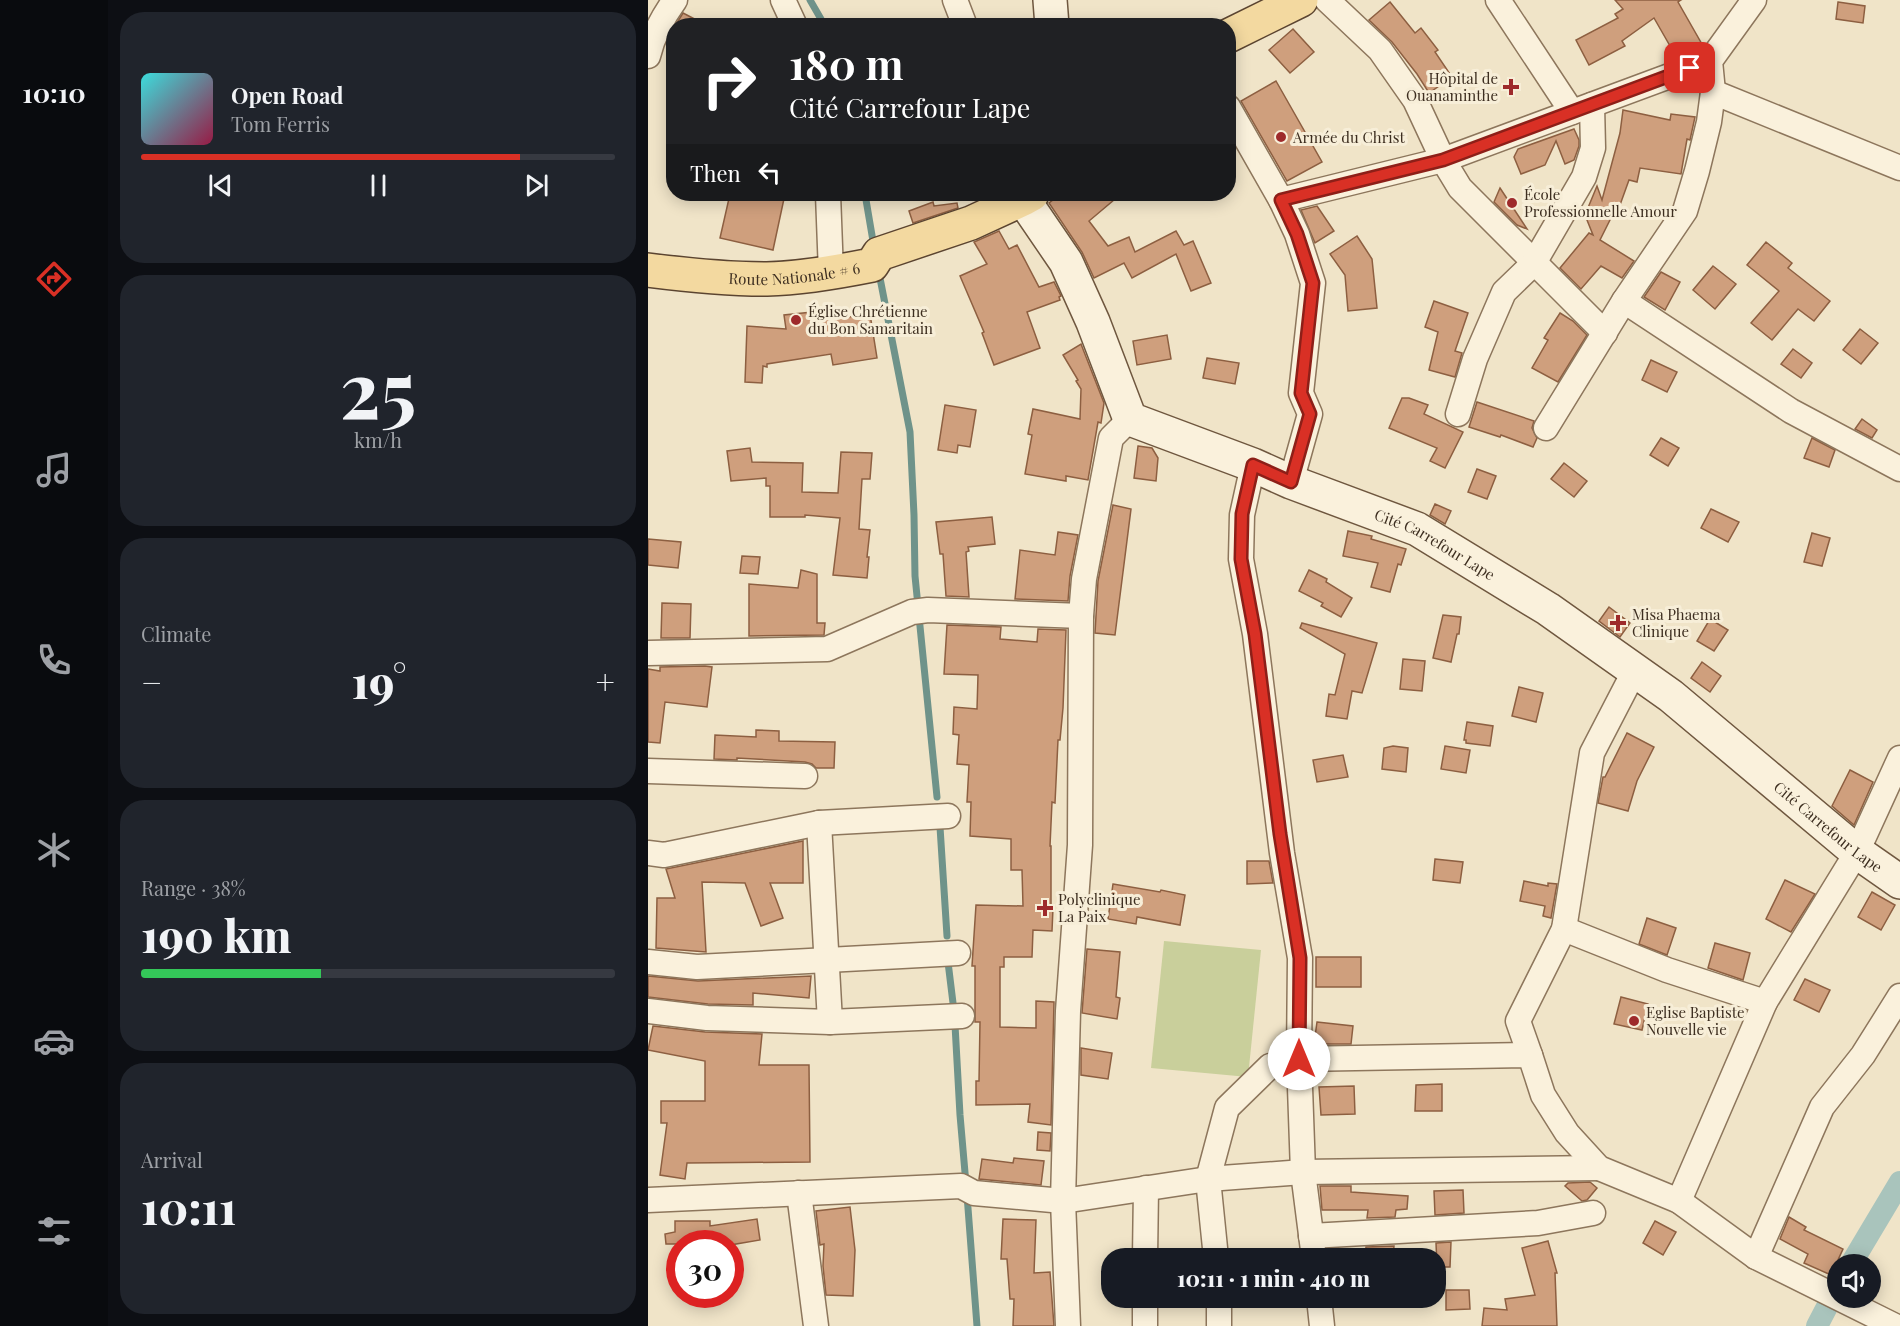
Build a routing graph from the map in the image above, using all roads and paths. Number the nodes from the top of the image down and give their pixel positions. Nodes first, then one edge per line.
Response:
1 (675, 0) edge
2 (783, 0) edge
3 (956, 0) edge
4 (1050, 0) edge
5 (1301, 0) edge
6 (1327, 0) edge
7 (1498, 0) edge
8 (1754, 0) edge
9 (791, 18) edge
10 (962, 18) edge
11 (1051, 18) edge
12 (1236, 32) edge
13 (648, 56) edge
14 (1710, 61) junction
15 (1713, 93) junction
16 (1582, 108) junction
17 (1236, 121) edge
18 (1443, 160) junction
19 (1900, 168) edge
20 (1281, 200) junction
21 (828, 201) edge
22 (1017, 201) edge
23 (1031, 201) edge
24 (1534, 263) junction
25 (648, 270) edge
26 (831, 273) junction
27 (1624, 301) junction
28 (1605, 333) junction
29 (1458, 414) dead end
30 (1130, 419) junction
31 (1546, 428) dead end
32 (1253, 465) junction
33 (1900, 469) edge
34 (1291, 482) junction
35 (1081, 616) junction
36 (648, 653) edge
37 (1635, 670) junction
38 (1900, 758) edge
39 (648, 771) edge
40 (805, 776) dead end
41 (948, 816) dead end
42 (819, 823) junction
43 (1857, 852) junction
44 (648, 853) edge
45 (1900, 882) edge
46 (1564, 929) junction
47 (958, 953) dead end
48 (826, 960) junction
49 (648, 962) edge
50 (1900, 996) edge
51 (1765, 1002) junction
52 (648, 1011) edge
53 (962, 1016) dead end
54 (830, 1022) junction
55 (1530, 1055) junction
56 (1299, 1059) junction
57 (1599, 1168) junction
58 (1302, 1172) junction
59 (1208, 1179) junction
60 (1146, 1188) junction
61 (800, 1193) junction
62 (648, 1200) edge
63 (1063, 1201) junction
64 (1679, 1201) junction
65 (1593, 1213) dead end
66 (1312, 1247) edge
67 (1145, 1248) edge
68 (1215, 1248) edge
69 (1756, 1257) junction
70 (1145, 1308) edge
71 (1219, 1308) edge
72 (1320, 1308) edge
73 (816, 1326) edge
74 (1068, 1326) edge
75 (1145, 1326) edge
76 (1220, 1326) edge
77 (1322, 1326) edge
78 (1895, 1326) edge

1 - 13 street
2 - 9 street
3 - 10 street
4 - 11 street
5 - 12 main road
6 - 18 street
7 - 16 street
8 - 14 street
14 - 15 street
14 - 16 street
15 - 19 street
15 - 27 street
16 - 18 street
16 - 24 street
17 - 20 street
18 - 20 street
18 - 24 street
20 - 34 street
21 - 26 street
22 - 26 main road, Route Nationale # 6
23 - 30 street
24 - 28 street
24 - 29 street
25 - 26 main road, Route Nationale # 6
27 - 28 street
27 - 33 street
28 - 31 street
30 - 32 street, Cité Carrefour Lape
30 - 35 street
32 - 34 street, Cité Carrefour Lape
32 - 56 street
34 - 37 street, Cité Carrefour Lape
35 - 36 street
35 - 63 street
37 - 43 street, Cité Carrefour Lape
37 - 46 street
38 - 43 street
39 - 40 street
41 - 42 street
42 - 44 street
42 - 48 street
43 - 45 street, Cité Carrefour Lape
43 - 51 street
46 - 51 street
46 - 55 street
47 - 48 street
48 - 49 street
48 - 54 street
50 - 69 street
51 - 64 street
52 - 54 street
53 - 54 street
55 - 56 street
55 - 57 street
56 - 58 street
56 - 59 street
57 - 58 street
57 - 64 street
58 - 59 street
58 - 66 street
59 - 60 street
59 - 68 street
60 - 63 street
60 - 67 street
61 - 62 street
61 - 63 street
61 - 73 street
63 - 74 street
64 - 69 street
65 - 66 street
69 - 78 street
70 - 75 street
71 - 76 street
72 - 77 street

